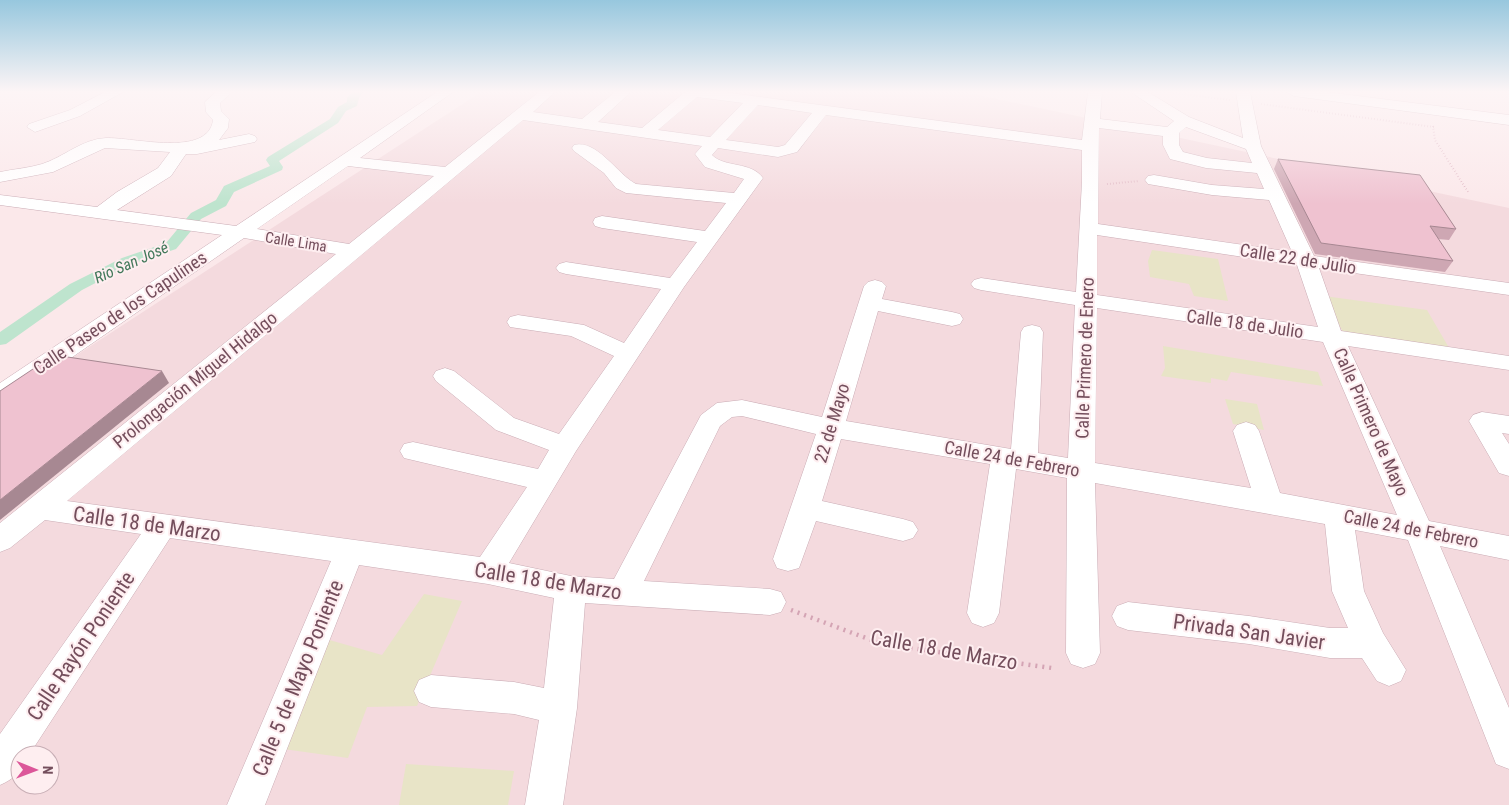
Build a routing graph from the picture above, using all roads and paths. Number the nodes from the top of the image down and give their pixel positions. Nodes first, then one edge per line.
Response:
1 (219, 130) edge
2 (391, 130) edge
3 (503, 130) edge
4 (628, 130) edge
5 (649, 130) edge
6 (728, 130) edge
7 (806, 130) edge
8 (1040, 130) edge
9 (1092, 130) edge
10 (1174, 130) edge
11 (1205, 130) edge
12 (1250, 130) edge
13 (1434, 130) edge
14 (646, 132) junction
15 (1171, 132) junction
16 (1092, 134) junction
17 (249, 138) dead end
18 (716, 142) junction
19 (1253, 146) junction
20 (580, 148) dead end
21 (186, 150) junction
22 (157, 153) dead end
23 (345, 161) junction
24 (1265, 169) junction
25 (449, 173) junction
26 (0, 177) edge
27 (1154, 180) dead end
28 (1468, 192) dead end
29 (1275, 195) junction
30 (0, 200) edge
31 (738, 200) junction
32 (101, 213) junction
33 (667, 213) junction
34 (602, 222) dead end
35 (1088, 228) junction
36 (240, 232) junction
37 (710, 238) junction
38 (353, 251) junction
39 (1305, 258) junction
40 (566, 268) dead end
41 (981, 284) dead end
42 (675, 285) junction
43 (1509, 289) edge
44 (1087, 301) junction
45 (952, 319) dead end
46 (518, 322) dead end
47 (1032, 332) dead end
48 (1332, 336) junction
49 (629, 354) junction
50 (1509, 363) edge
51 (446, 376) dead end
52 (0, 395) edge
53 (1509, 425) edge
54 (831, 428) junction
55 (1246, 432) dead end
56 (565, 446) junction
57 (413, 451) dead end
58 (1014, 460) junction
59 (1509, 466) edge
60 (1081, 471) junction
61 (545, 481) junction
62 (1269, 502) junction
63 (38, 508) junction
64 (806, 508) junction
65 (1338, 515) junction
66 (162, 526) junction
67 (1418, 529) junction
68 (903, 530) dead end
69 (0, 540) edge
70 (1509, 548) edge
71 (350, 551) junction
72 (788, 559) dead end
73 (488, 570) junction
74 (570, 589) junction
75 (622, 594) junction
76 (770, 602) joint
77 (983, 613) dead end
78 (1128, 616) dead end
79 (1371, 643) junction
80 (1083, 653) dead end
81 (1052, 668) dead end
82 (1389, 670) dead end
83 (431, 691) dead end
84 (559, 708) junction
85 (1509, 751) edge
86 (0, 766) edge
87 (246, 805) edge
88 (544, 805) edge

1 - 21 street
2 - 23 street, Calle Paseo de los Capulines
3 - 25 street, Prolongación Miguel Hidalgo
4 - 14 street
5 - 14 street
6 - 18 street
7 - 18 street
8 - 16 street
9 - 16 street, Calle Primero de Enero
10 - 15 street
11 - 19 street
12 - 19 street, Calle Primero de Mayo
13 - 28 path
14 - 18 street
15 - 16 street
15 - 24 street
16 - 35 street, Calle Primero de Enero
17 - 21 street
18 - 31 street
19 - 24 street, Calle Primero de Mayo
20 - 33 street
21 - 22 street
21 - 26 street
21 - 32 street
23 - 25 street
23 - 36 street, Calle Paseo de los Capulines
24 - 29 street, Calle Primero de Mayo
25 - 38 street, Prolongación Miguel Hidalgo
27 - 29 street
29 - 39 street, Calle Primero de Mayo
30 - 32 street, Calle Lima
31 - 33 street
31 - 37 street
32 - 36 street, Calle Lima
33 - 34 street
33 - 37 street
35 - 39 street, Calle 22 de Julio
35 - 44 street, Calle Primero de Enero
36 - 38 street, Calle Lima
36 - 52 street, Calle Paseo de los Capulines
37 - 42 street
38 - 63 street, Prolongación Miguel Hidalgo
39 - 43 street, Calle 22 de Julio
39 - 48 street, Calle Primero de Mayo
40 - 42 street
41 - 44 street, Calle 18 de Julio
42 - 49 street
44 - 48 street, Calle 18 de Julio
44 - 60 street, Calle Primero de Enero
45 - 54 street, 22 de Mayo
46 - 49 street
47 - 58 street
48 - 50 street, Calle 18 de Julio
48 - 67 street, Calle Primero de Mayo
49 - 56 street
51 - 56 street
53 - 59 street
54 - 58 street, Calle 24 de Febrero
54 - 64 street, 22 de Mayo
54 - 75 street, Calle 24 de Febrero
55 - 62 street
56 - 61 street
57 - 61 street
58 - 60 street, Calle 24 de Febrero
58 - 77 street
60 - 62 street, Calle 24 de Febrero
60 - 80 street, Calle Primero de Enero
61 - 73 street
62 - 65 street, Calle 24 de Febrero
63 - 66 street, Calle 18 de Marzo
63 - 69 street, Prolongación Miguel Hidalgo
64 - 68 street
64 - 72 street, 22 de Mayo
65 - 67 street, Calle 24 de Febrero
65 - 79 street
66 - 71 street, Calle 18 de Marzo
66 - 86 street, Calle Rayón Poniente
67 - 70 street, Calle 24 de Febrero
67 - 85 street, Calle Primero de Mayo
71 - 73 street, Calle 18 de Marzo
71 - 87 street, Calle 5 de Mayo Poniente
73 - 74 street, Calle 18 de Marzo
74 - 75 street, Calle 18 de Marzo
74 - 84 street
75 - 76 street, Calle 18 de Marzo
76 - 81 path, Calle 18 de Marzo
78 - 79 street, Privada San Javier
79 - 82 street
83 - 84 street
84 - 88 street

